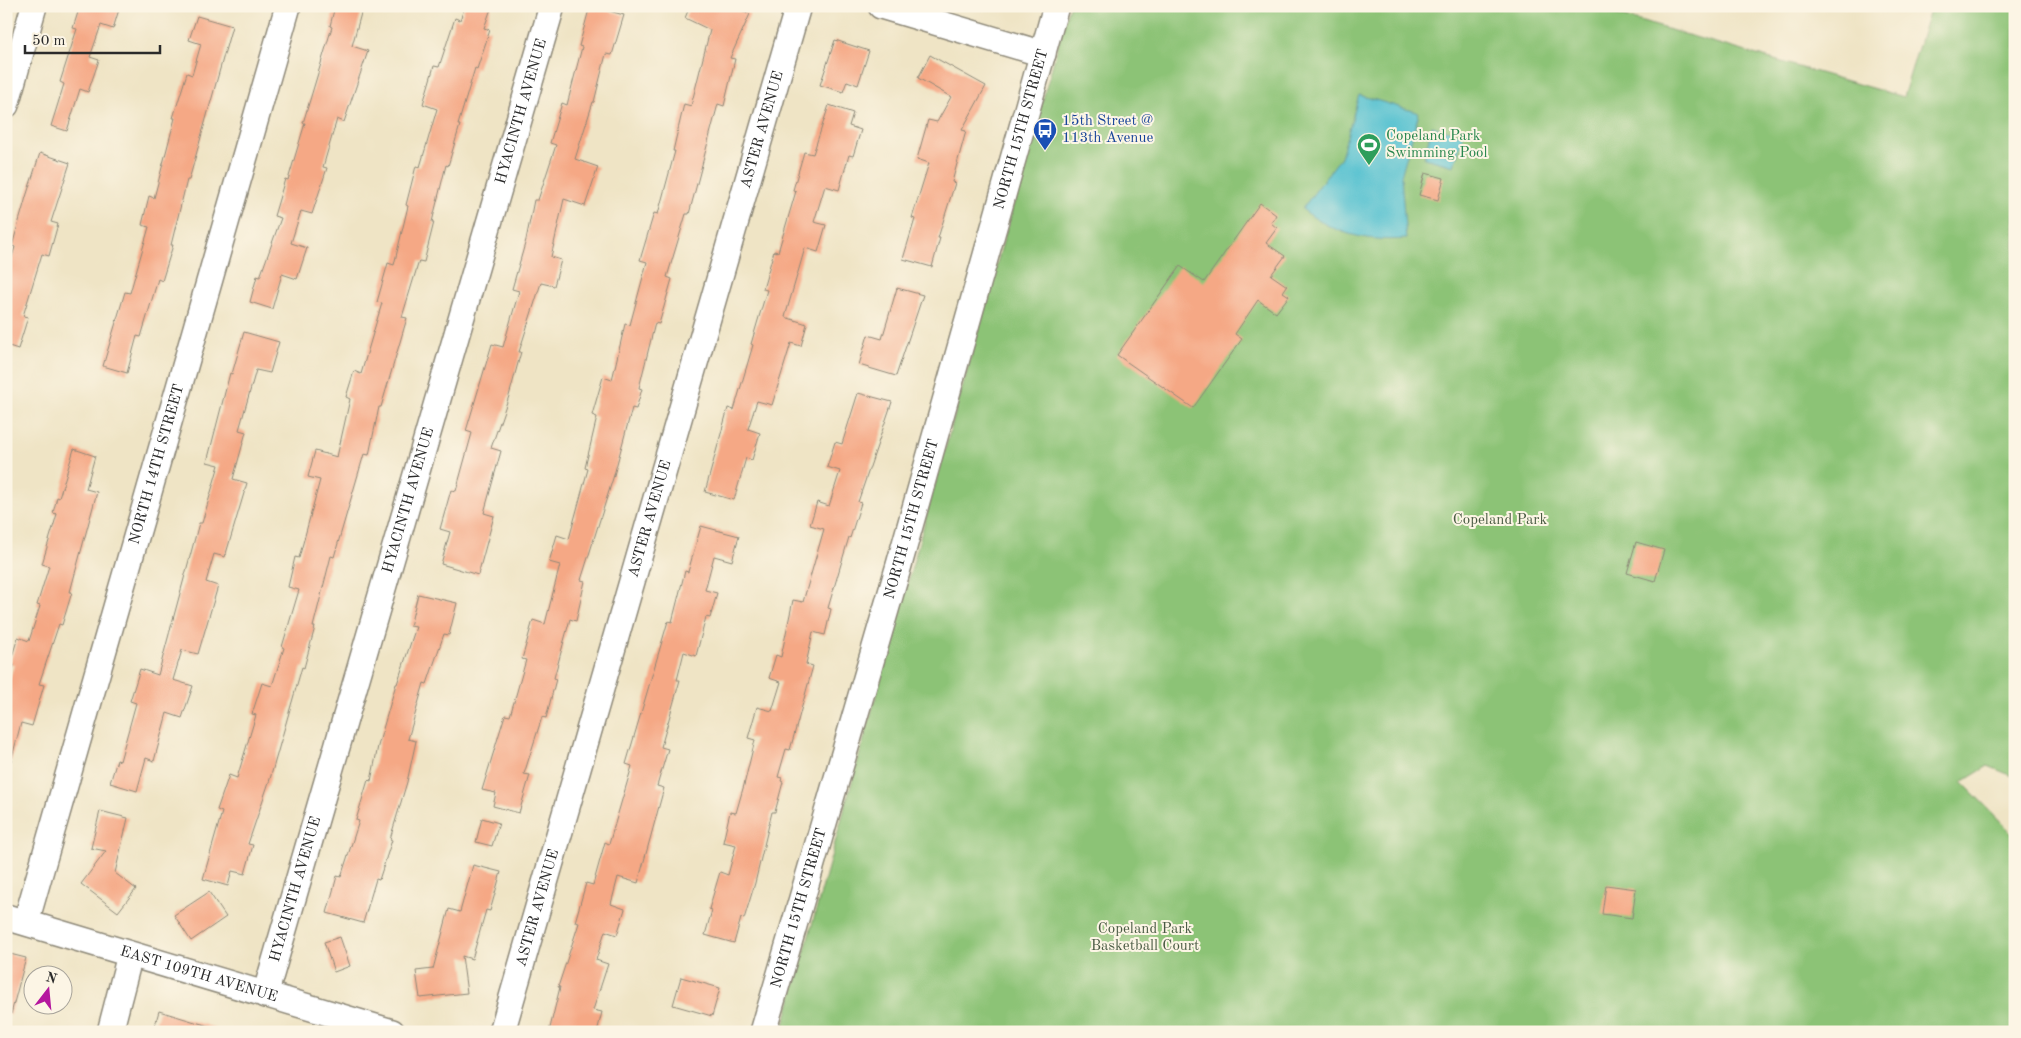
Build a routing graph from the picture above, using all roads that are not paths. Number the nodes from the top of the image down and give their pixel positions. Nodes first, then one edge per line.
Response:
1 (34, 6) edge
2 (288, 6) edge
3 (552, 6) edge
4 (798, 6) edge
5 (881, 6) edge
6 (1056, 6) edge
7 (1043, 54) junction
8 (6, 105) edge
9 (16, 919) edge
10 (130, 955) junction
11 (265, 995) junction
12 (110, 1032) edge
13 (392, 1032) edge
14 (502, 1032) edge
15 (763, 1032) edge

1 - 8 street
2 - 9 street, NORTH 14TH STREET
3 - 11 street, HYACINTH AVENUE
4 - 14 street, ASTER AVENUE
5 - 7 street
6 - 7 street, NORTH 15TH STREET
7 - 15 street, NORTH 15TH STREET
9 - 10 street, EAST 109TH AVENUE
10 - 11 street, EAST 109TH AVENUE
10 - 12 street
11 - 13 street, EAST 109TH AVENUE

